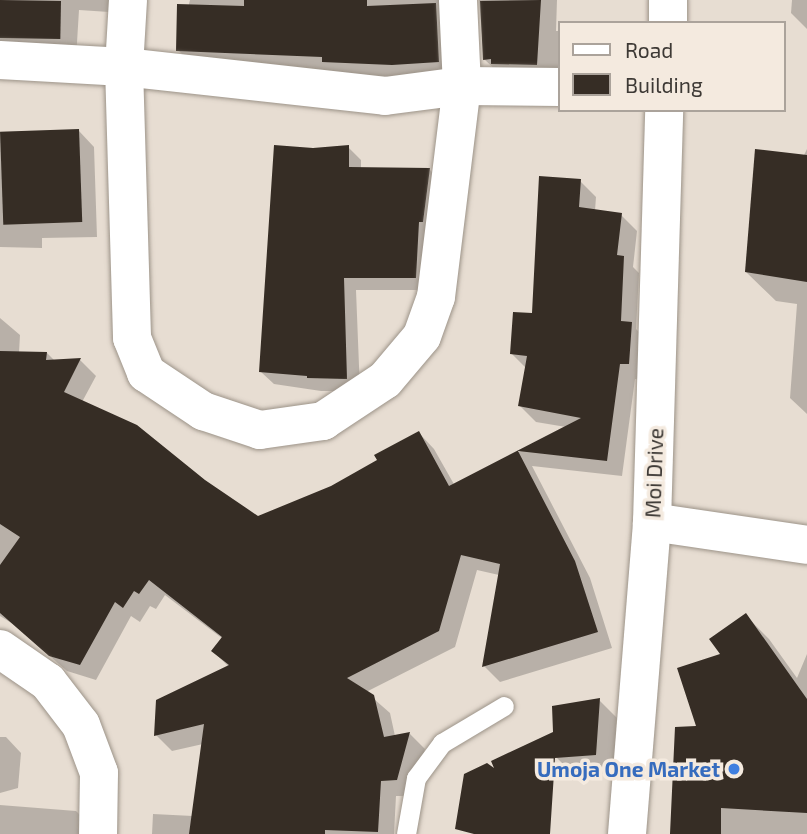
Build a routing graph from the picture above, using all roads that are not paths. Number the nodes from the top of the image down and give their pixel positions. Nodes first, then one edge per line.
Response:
1 (128, 0) edge
2 (458, 0) edge
3 (668, 0) edge
4 (668, 21) edge
5 (0, 60) edge
6 (124, 67) junction
7 (462, 86) junction
8 (558, 87) edge
9 (664, 112) edge
10 (652, 522) junction
11 (807, 545) edge
12 (0, 649) edge
13 (504, 706) dead end
14 (98, 834) edge
15 (406, 834) edge
16 (627, 834) edge

1 - 6 street
2 - 7 street
3 - 4 street
5 - 6 street
6 - 7 street
6 - 7 street
7 - 8 street
9 - 10 street, Moi Drive
10 - 11 street
10 - 16 street, Moi Drive
12 - 14 street
13 - 15 lane

